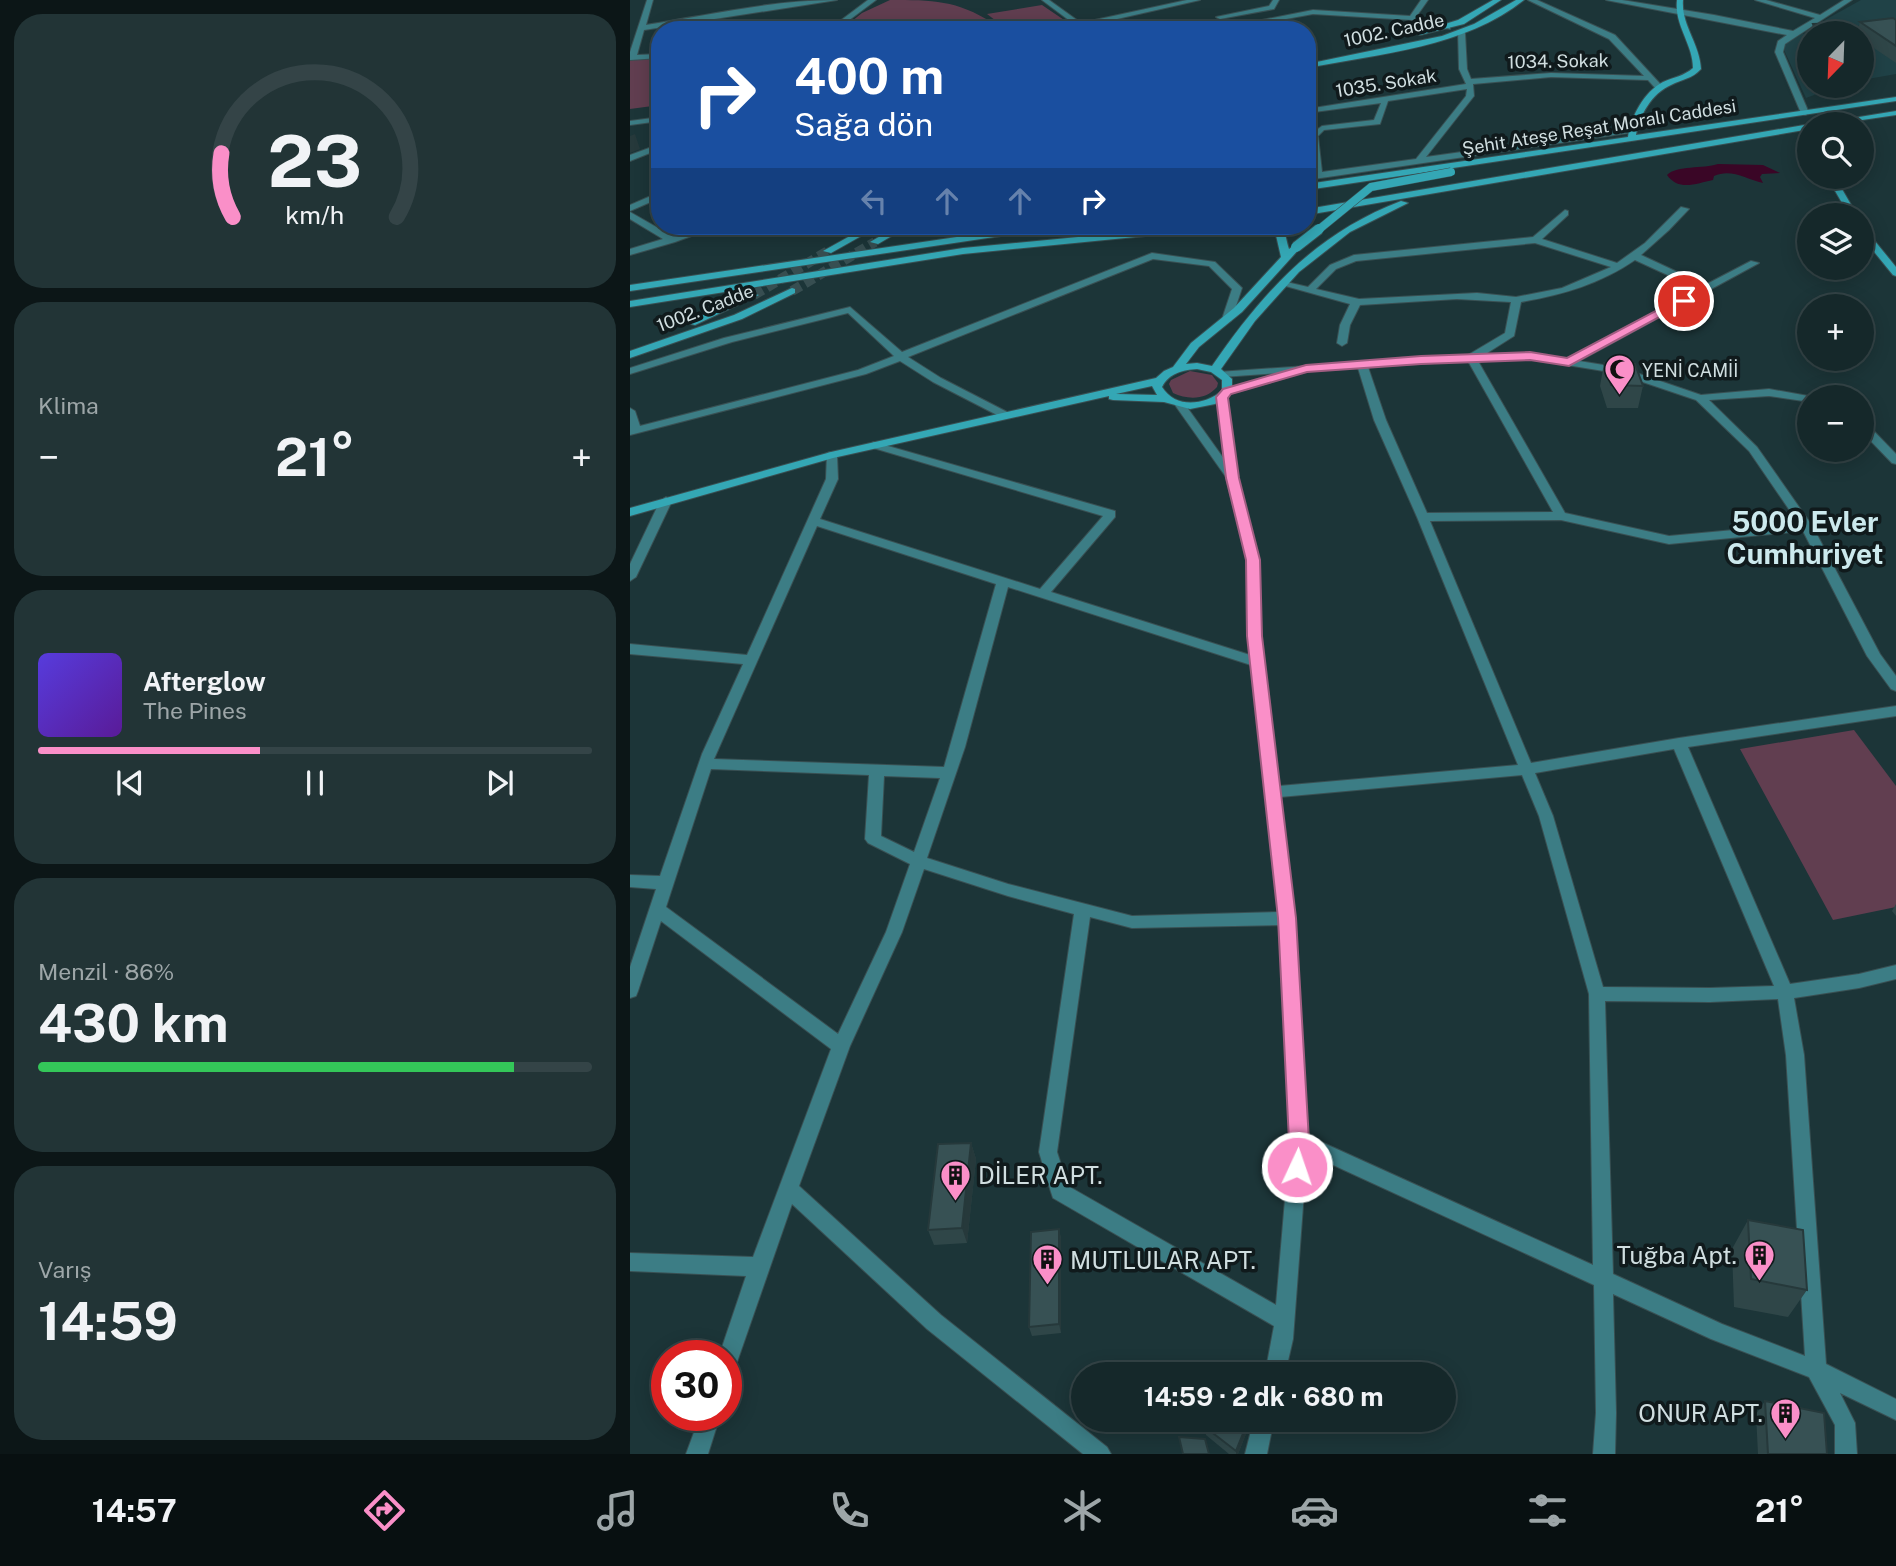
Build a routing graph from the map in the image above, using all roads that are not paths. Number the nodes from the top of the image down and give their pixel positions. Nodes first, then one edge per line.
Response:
1 (834, 0) edge
2 (873, 0) edge
3 (1056, 0) edge
4 (1196, 0) edge
5 (1276, 0) edge
6 (1425, 0) edge
7 (1498, 0) edge
8 (1521, 0) edge
9 (1531, 0) edge
10 (1609, 0) edge
11 (1680, 0) edge
12 (1758, 0) edge
13 (1849, 0) edge
14 (653, 1) edge
15 (1046, 1) edge
16 (1203, 6) dead end
17 (1679, 11) junction
18 (1212, 12) dead end
19 (1220, 17) junction
20 (1821, 17) junction
21 (1412, 18) junction
22 (683, 21) edge
23 (844, 21) edge
24 (1074, 21) edge
25 (1098, 21) edge
26 (1225, 21) edge
27 (1269, 21) edge
28 (651, 26) edge
29 (1447, 27) junction
30 (641, 28) junction
31 (1461, 33) junction
32 (1413, 34) dead end
33 (1794, 34) junction
34 (651, 57) edge
35 (631, 58) edge
36 (1316, 64) edge
37 (1649, 78) junction
38 (1469, 84) junction
39 (1660, 89) junction
40 (1384, 99) junction
41 (1896, 99) edge
42 (1316, 110) edge
43 (1805, 112) edge
44 (1812, 112) edge
45 (1896, 113) edge
46 (1797, 114) edge
47 (1874, 116) edge
48 (651, 120) edge
49 (630, 123) edge
50 (1797, 129) edge
51 (1632, 133) junction
52 (1316, 134) edge
53 (1580, 146) junction
54 (651, 150) edge
55 (1316, 156) edge
56 (630, 158) edge
57 (1420, 159) junction
58 (1318, 175) joint
59 (1316, 186) edge
60 (1456, 188) junction
61 (651, 199) edge
62 (630, 208) edge
63 (1684, 209) dead end
64 (1316, 211) edge
65 (1565, 214) dead end
66 (630, 215) edge
67 (651, 228) edge
68 (1316, 231) edge
69 (664, 235) edge
70 (687, 235) edge
71 (857, 235) edge
72 (888, 235) edge
73 (982, 235) edge
74 (1126, 235) edge
75 (1280, 235) edge
76 (1311, 235) edge
77 (672, 240) junction
78 (1536, 240) junction
79 (875, 242) tunnel mouth
80 (1874, 246) edge
81 (828, 251) tunnel mouth
82 (630, 252) edge
83 (1286, 257) junction
84 (1637, 257) junction
85 (1754, 263) dead end
86 (1618, 267) junction
87 (1896, 273) edge
88 (1285, 283) junction
89 (630, 288) edge
90 (1311, 289) junction
91 (1706, 289) junction
92 (792, 291) tunnel mouth
93 (754, 295) tunnel mouth
94 (1516, 300) junction
95 (1356, 302) junction
96 (630, 304) edge
97 (1227, 319) junction
98 (1342, 343) dead end
99 (630, 346) edge
100 (630, 355) edge
101 (901, 357) junction
102 (1471, 358) junction
103 (1569, 362) junction
104 (1362, 365) junction
105 (1177, 369) junction
106 (1306, 369) junction
107 (630, 371) edge
108 (1218, 372) junction
109 (1159, 381) junction
110 (1224, 394) junction
111 (1797, 395) edge
112 (1094, 397) junction
113 (1700, 398) junction
114 (1165, 399) junction
115 (1180, 404) junction
116 (630, 411) edge
117 (1004, 415) junction
118 (633, 431) edge
119 (1874, 438) edge
120 (874, 445) junction
121 (831, 455) junction
122 (1896, 461) edge
123 (1232, 478) junction
124 (666, 501) junction
125 (630, 512) edge
126 (1561, 516) junction
127 (1423, 517) junction
128 (813, 521) junction
129 (1807, 527) junction
130 (630, 577) edge
131 (1003, 582) junction
132 (1041, 594) junction
133 (630, 649) edge
134 (751, 660) junction
135 (1257, 662) junction
136 (1896, 685) edge
137 (1896, 710) edge
138 (1679, 743) junction
139 (706, 764) junction
140 (1527, 769) junction
141 (877, 771) junction
142 (949, 772) junction
143 (1273, 792) junction
144 (918, 861) junction
145 (630, 881) edge
146 (667, 883) junction
147 (1083, 909) junction
148 (658, 910) junction
149 (1287, 918) junction
150 (1896, 972) edge
151 (630, 990) edge
152 (1785, 993) junction
153 (1597, 994) junction
154 (841, 1046) junction
155 (1299, 1141) junction
156 (788, 1188) junction
157 (630, 1262) edge
158 (759, 1267) junction
159 (1601, 1279) junction
160 (1284, 1321) junction
161 (734, 1340) edge
162 (1277, 1362) edge
163 (1816, 1370) junction
164 (1896, 1410) edge
165 (705, 1431) edge
166 (1261, 1432) edge
167 (697, 1454) edge
168 (1100, 1454) edge
169 (1256, 1454) edge
170 (1604, 1454) edge
171 (1846, 1454) edge

1 - 22 street
2 - 23 street
3 - 15 street
4 - 16 street
4 - 25 street
5 - 19 street
6 - 21 street
7 - 29 main road, 1002. Cadde
8 - 31 main road, 1002. Cadde
9 - 37 street
10 - 17 street
11 - 17 main road
12 - 20 street
13 - 20 street
14 - 30 street
15 - 24 street
17 - 33 street
17 - 39 main road
18 - 19 street
19 - 26 street
20 - 33 street
21 - 27 street
21 - 29 street
28 - 30 street
29 - 31 main road
29 - 32 main road, 1002. Cadde
30 - 35 street
31 - 36 main road, 1002. Cadde
31 - 38 street
33 - 43 street
34 - 35 street
37 - 38 street, 1034. Sokak
37 - 39 street
38 - 40 street, 1035. Sokak
38 - 57 street
39 - 51 main road
40 - 42 street, 1035. Sokak
40 - 52 street
41 - 44 main road, Şehit Ateşe Reşat Moralı Caddesi
45 - 47 main road
46 - 51 main road, Şehit Ateşe Reşat Moralı Caddesi
48 - 49 street
50 - 60 main road
51 - 53 main road, Şehit Ateşe Reşat Moralı Caddesi
51 - 57 street
53 - 59 main road, Şehit Ateşe Reşat Moralı Caddesi
53 - 68 main road, bridge
54 - 56 street
55 - 58 street
57 - 58 street
60 - 64 main road
60 - 88 main road
61 - 62 street
63 - 84 street
65 - 78 street
66 - 67 street
69 - 77 street
70 - 77 street
71 - 81 main road
72 - 79 main road
73 - 89 main road
74 - 96 main road
75 - 83 main road
76 - 83 main road, bridge
77 - 82 street
78 - 86 street
78 - 90 street
80 - 87 main road
83 - 97 main road
84 - 86 street
84 - 91 street
85 - 91 street
86 - 94 street
88 - 90 street
88 - 108 main road
90 - 95 street
91 - 103 street
92 - 100 main road, 1002. Cadde
93 - 99 main road, 1002. Cadde
94 - 95 street
94 - 102 street
95 - 98 street
97 - 101 street
97 - 105 main road
101 - 107 street
101 - 117 street
101 - 118 street
102 - 103 street
102 - 104 street
102 - 126 street
103 - 113 street
104 - 106 street
104 - 127 street
105 - 108 main road
105 - 109 main road
106 - 108 street
106 - 110 street
108 - 110 main road
109 - 112 main road
109 - 114 main road
110 - 115 main road
110 - 123 street
111 - 113 street
112 - 114 main road
112 - 117 main road
113 - 129 street
114 - 115 main road
115 - 123 street
116 - 118 street
117 - 120 main road
119 - 122 street
120 - 121 main road
120 - 132 street
121 - 124 main road
121 - 128 street
123 - 135 street
124 - 125 main road
124 - 130 street
126 - 127 street
126 - 129 street
127 - 140 street
128 - 131 street
128 - 134 street
129 - 136 street
131 - 132 street
131 - 142 street
132 - 135 street
133 - 134 street
134 - 139 street
135 - 143 street
137 - 138 street
138 - 140 street
138 - 152 street
139 - 141 street
139 - 146 street
140 - 143 street
140 - 153 street
141 - 142 street
141 - 144 street
142 - 144 street
143 - 149 street
144 - 147 street
144 - 154 street
145 - 146 street
146 - 148 street
147 - 149 street
147 - 160 street
148 - 151 street
148 - 154 street
149 - 155 street
150 - 152 street
152 - 153 street
152 - 163 street
153 - 159 street
154 - 156 street
155 - 159 street
155 - 160 street
156 - 158 street
156 - 168 street
157 - 158 street
158 - 161 street
159 - 163 street
159 - 170 street
160 - 162 street
163 - 164 street
163 - 171 street
165 - 167 street
166 - 169 street

